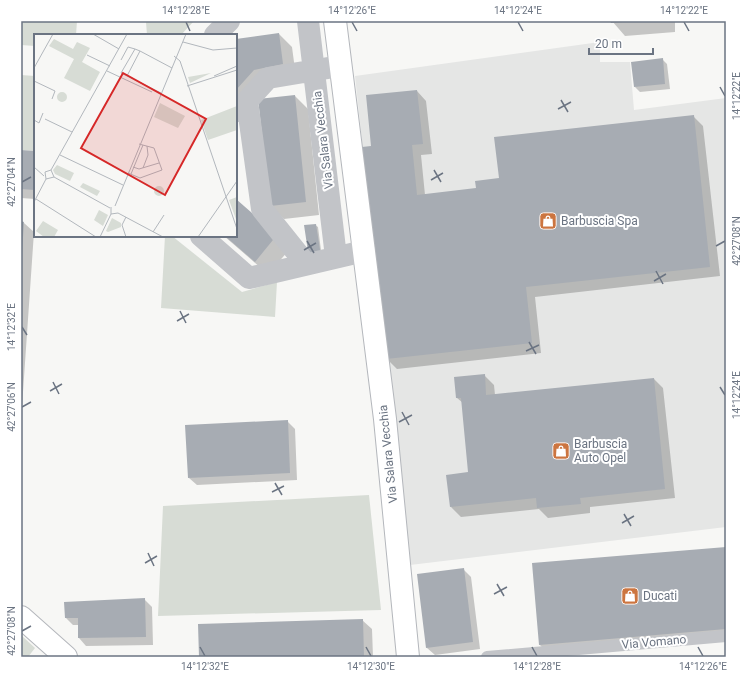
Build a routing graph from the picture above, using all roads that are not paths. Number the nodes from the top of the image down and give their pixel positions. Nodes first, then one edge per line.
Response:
1 (228, 21) edge
2 (308, 21) edge
3 (336, 21) edge
4 (216, 34) edge
5 (341, 66) junction
6 (314, 70) junction
7 (242, 107) edge
8 (202, 237) edge
9 (364, 251) junction
10 (336, 257) junction
11 (306, 264) junction
12 (21, 617) edge
13 (726, 636) edge
14 (66, 657) edge
15 (408, 657) edge
16 (487, 657) edge

1 - 4 street
2 - 6 street, Via Salara Vecchia
3 - 5 street, Via Salara Vecchia
5 - 6 street
5 - 9 street, Via Salara Vecchia
6 - 7 street
6 - 10 street, Via Salara Vecchia
7 - 11 street
8 - 11 street
9 - 10 street
9 - 15 street, Via Salara Vecchia
10 - 11 street
12 - 14 street
13 - 16 lane, Via Vomano

